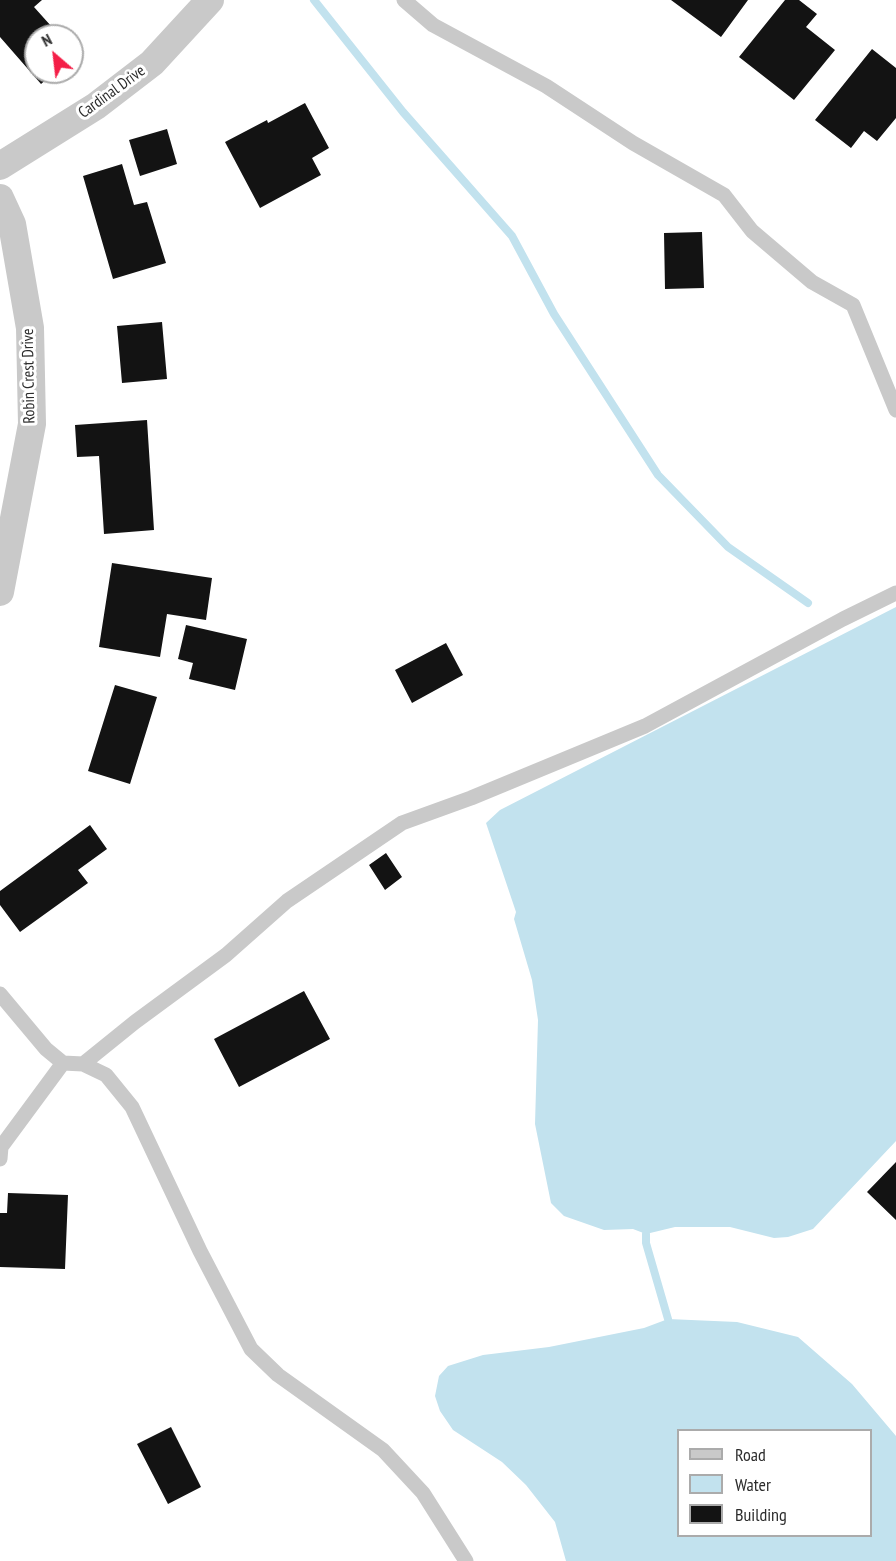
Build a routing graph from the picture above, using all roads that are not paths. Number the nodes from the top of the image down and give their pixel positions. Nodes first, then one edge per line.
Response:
1 (210, 0) edge
2 (404, 0) edge
3 (0, 166) edge
4 (0, 198) edge
5 (896, 410) edge
6 (0, 590) edge
7 (896, 593) edge
8 (0, 994) edge
9 (63, 1064) junction
10 (83, 1064) junction
11 (0, 1159) edge
12 (466, 1561) edge

1 - 3 street, Cardinal Drive
2 - 5 lane
4 - 6 street, Robin Crest Drive
7 - 10 lane
8 - 9 lane
9 - 10 lane
9 - 11 lane
10 - 12 lane

